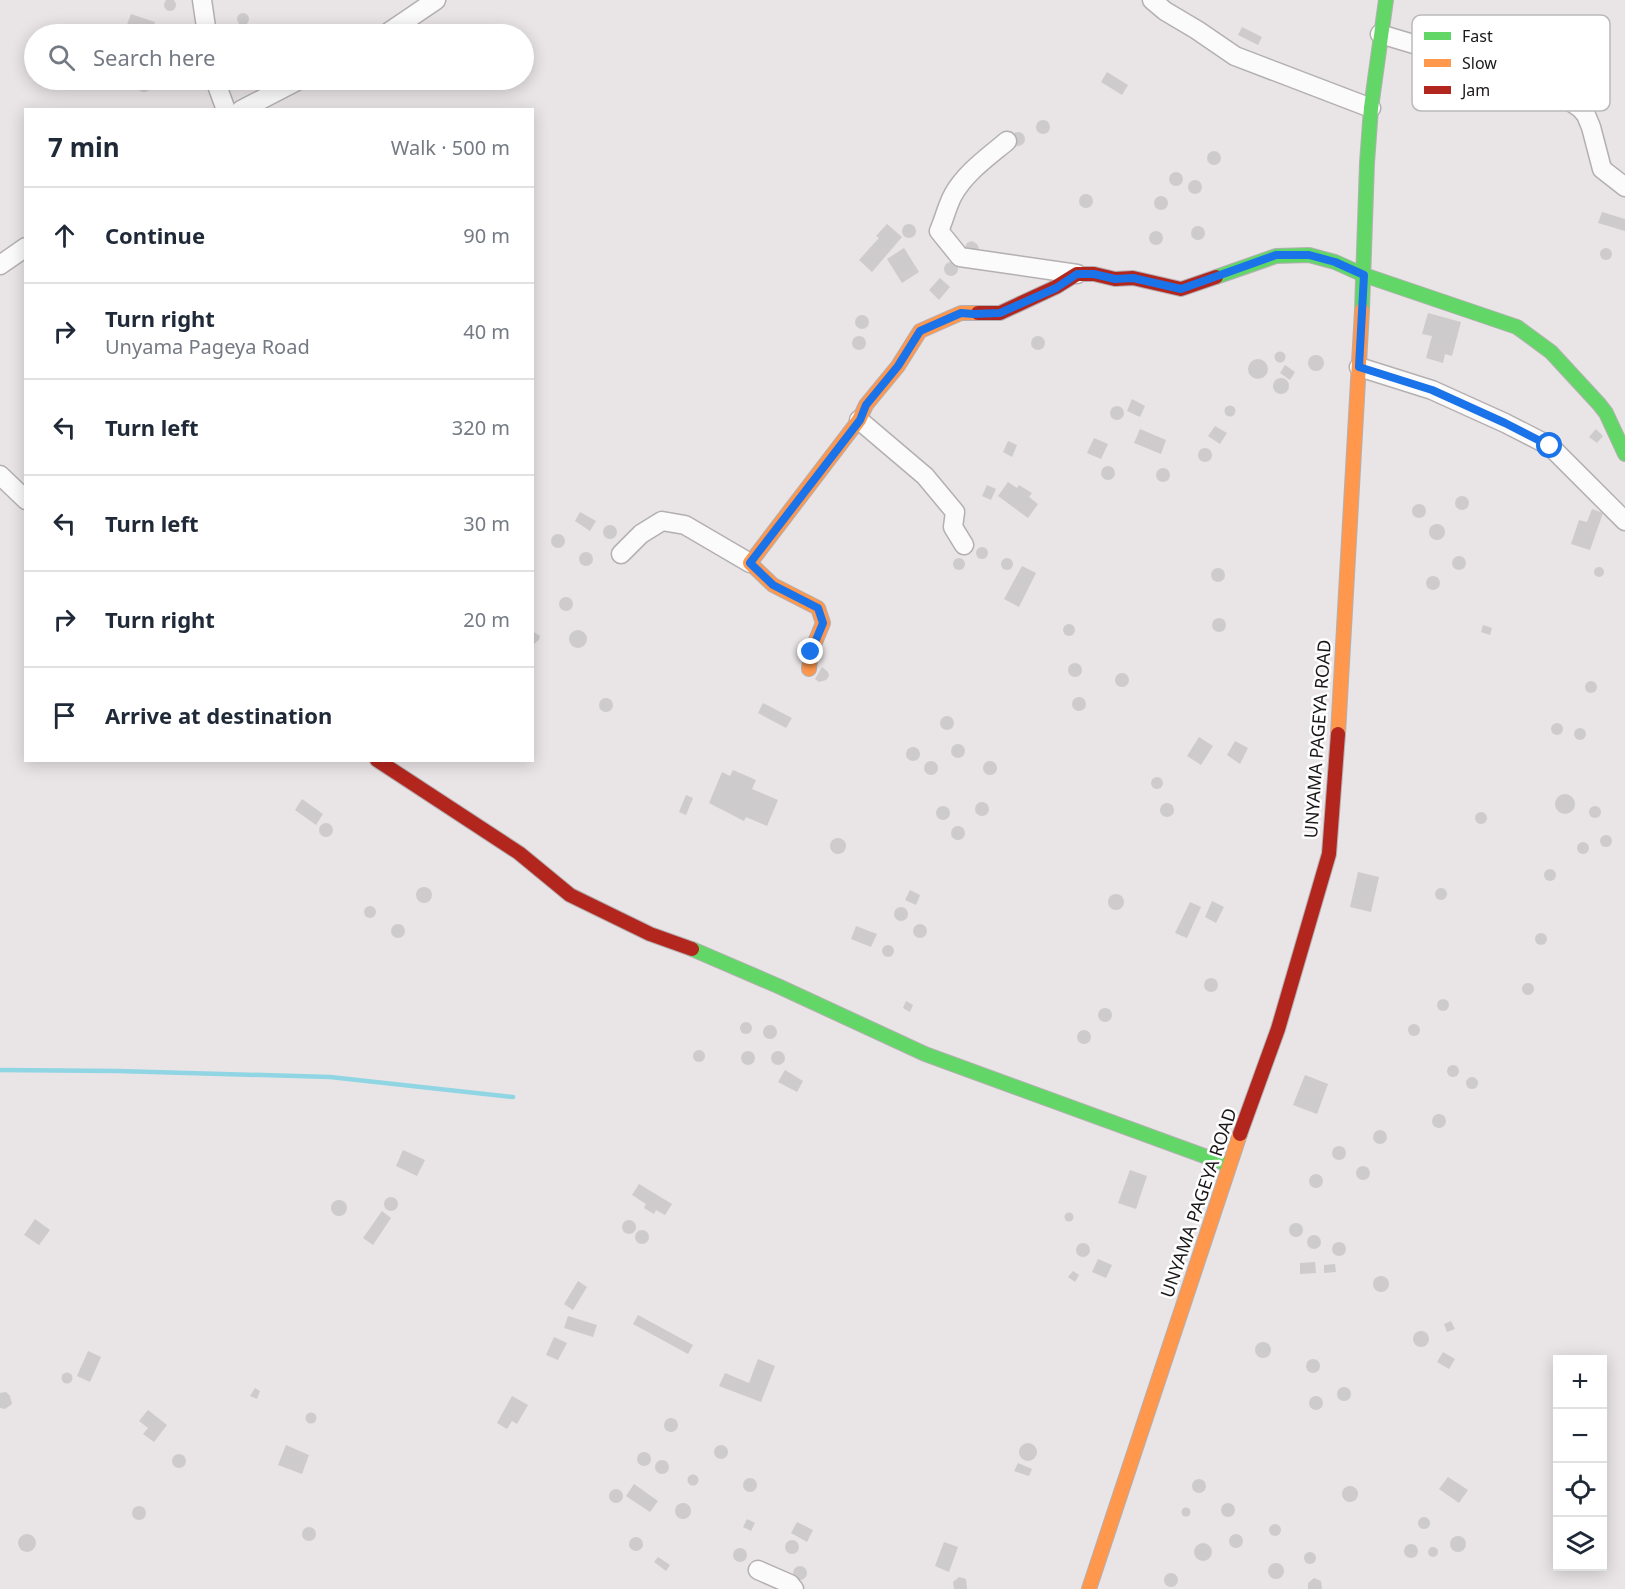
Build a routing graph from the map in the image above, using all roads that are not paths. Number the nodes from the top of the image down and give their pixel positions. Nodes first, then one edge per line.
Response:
1 (202, 0) edge
2 (436, 0) edge
3 (1152, 0) edge
4 (1386, 0) edge
5 (206, 24) edge
6 (401, 24) edge
7 (1380, 34) junction
8 (1412, 44) edge
9 (219, 90) edge
10 (280, 90) edge
11 (225, 108) edge
12 (245, 108) edge
13 (1371, 108) junction
14 (1583, 111) edge
15 (1007, 141) dead end
16 (1625, 187) edge
17 (24, 248) edge
18 (0, 265) edge
19 (1077, 274) junction
20 (1364, 275) junction
21 (1359, 367) junction
22 (860, 420) junction
23 (1625, 454) edge
24 (0, 475) edge
25 (24, 498) edge
26 (1625, 521) edge
27 (964, 545) dead end
28 (621, 554) dead end
29 (750, 563) junction
30 (809, 669) dead end
31 (380, 762) edge
32 (1229, 1165) junction
33 (758, 1570) dead end
34 (794, 1589) edge
35 (1089, 1589) edge

1 - 5 street
2 - 6 street
3 - 13 street
4 - 7 street, UNYAMA PAGEYA ROAD
7 - 8 street
7 - 13 street, UNYAMA PAGEYA ROAD
9 - 11 street
10 - 12 street
13 - 20 street, UNYAMA PAGEYA ROAD
14 - 16 street
15 - 19 street
17 - 18 street
19 - 20 street
19 - 22 street
20 - 21 street, UNYAMA PAGEYA ROAD
20 - 23 street
21 - 26 street
21 - 32 street, UNYAMA PAGEYA ROAD
22 - 27 street
22 - 29 street
24 - 25 street
28 - 29 street
29 - 30 street
31 - 32 street
32 - 35 street, UNYAMA PAGEYA ROAD
33 - 34 street

